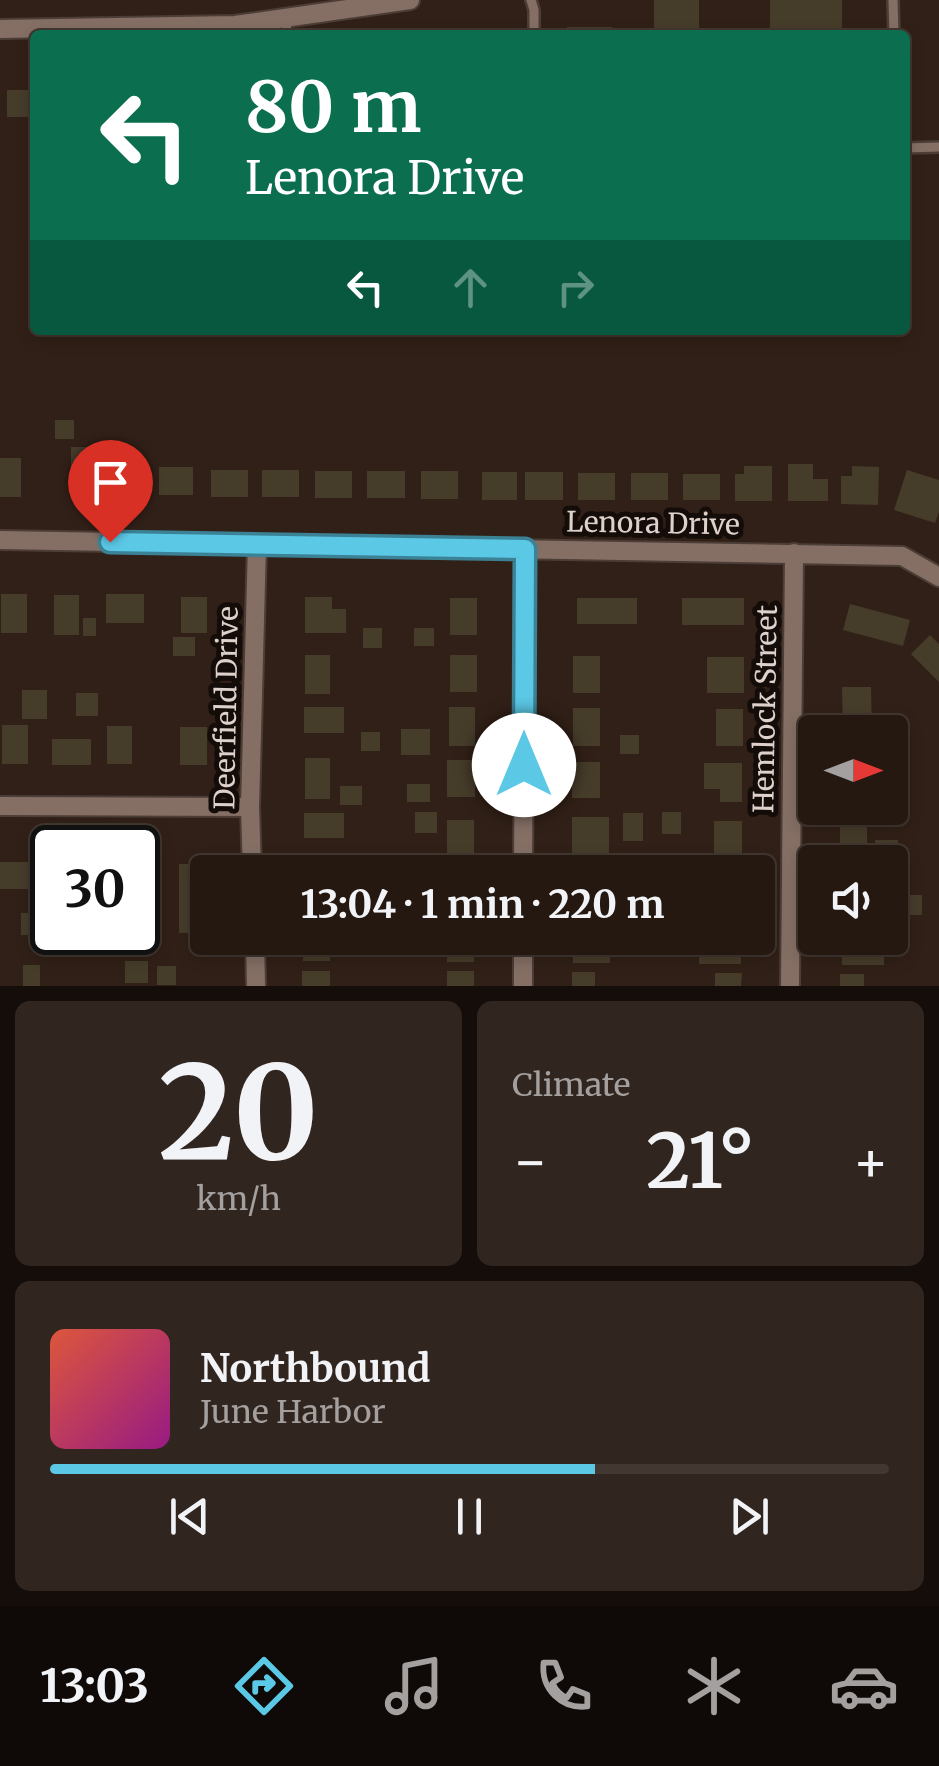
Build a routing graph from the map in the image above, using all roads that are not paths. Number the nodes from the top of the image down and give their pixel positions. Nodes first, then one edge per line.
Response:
1 (410, 0) edge
2 (531, 0) edge
3 (893, 0) edge
4 (286, 27) edge
5 (0, 29) edge
6 (534, 30) edge
7 (894, 30) edge
8 (939, 147) edge
9 (910, 148) edge
10 (0, 540) edge
11 (258, 544) junction
12 (525, 549) junction
13 (794, 553) junction
14 (939, 578) edge
15 (0, 806) edge
16 (250, 806) junction
17 (251, 855) edge
18 (523, 855) edge
19 (255, 955) edge
20 (523, 955) edge
21 (256, 986) edge
22 (523, 986) edge
23 (790, 986) edge

1 - 4 street
2 - 6 lane
3 - 7 lane
4 - 5 street
8 - 9 lane
10 - 11 street, Lenora Drive
11 - 12 street, Lenora Drive
11 - 16 street, Deerfield Drive
12 - 13 street, Lenora Drive
12 - 18 street
13 - 14 street, Lenora Drive
13 - 23 street, Hemlock Street
15 - 16 street
16 - 17 street, Deerfield Drive
19 - 21 street
20 - 22 street

